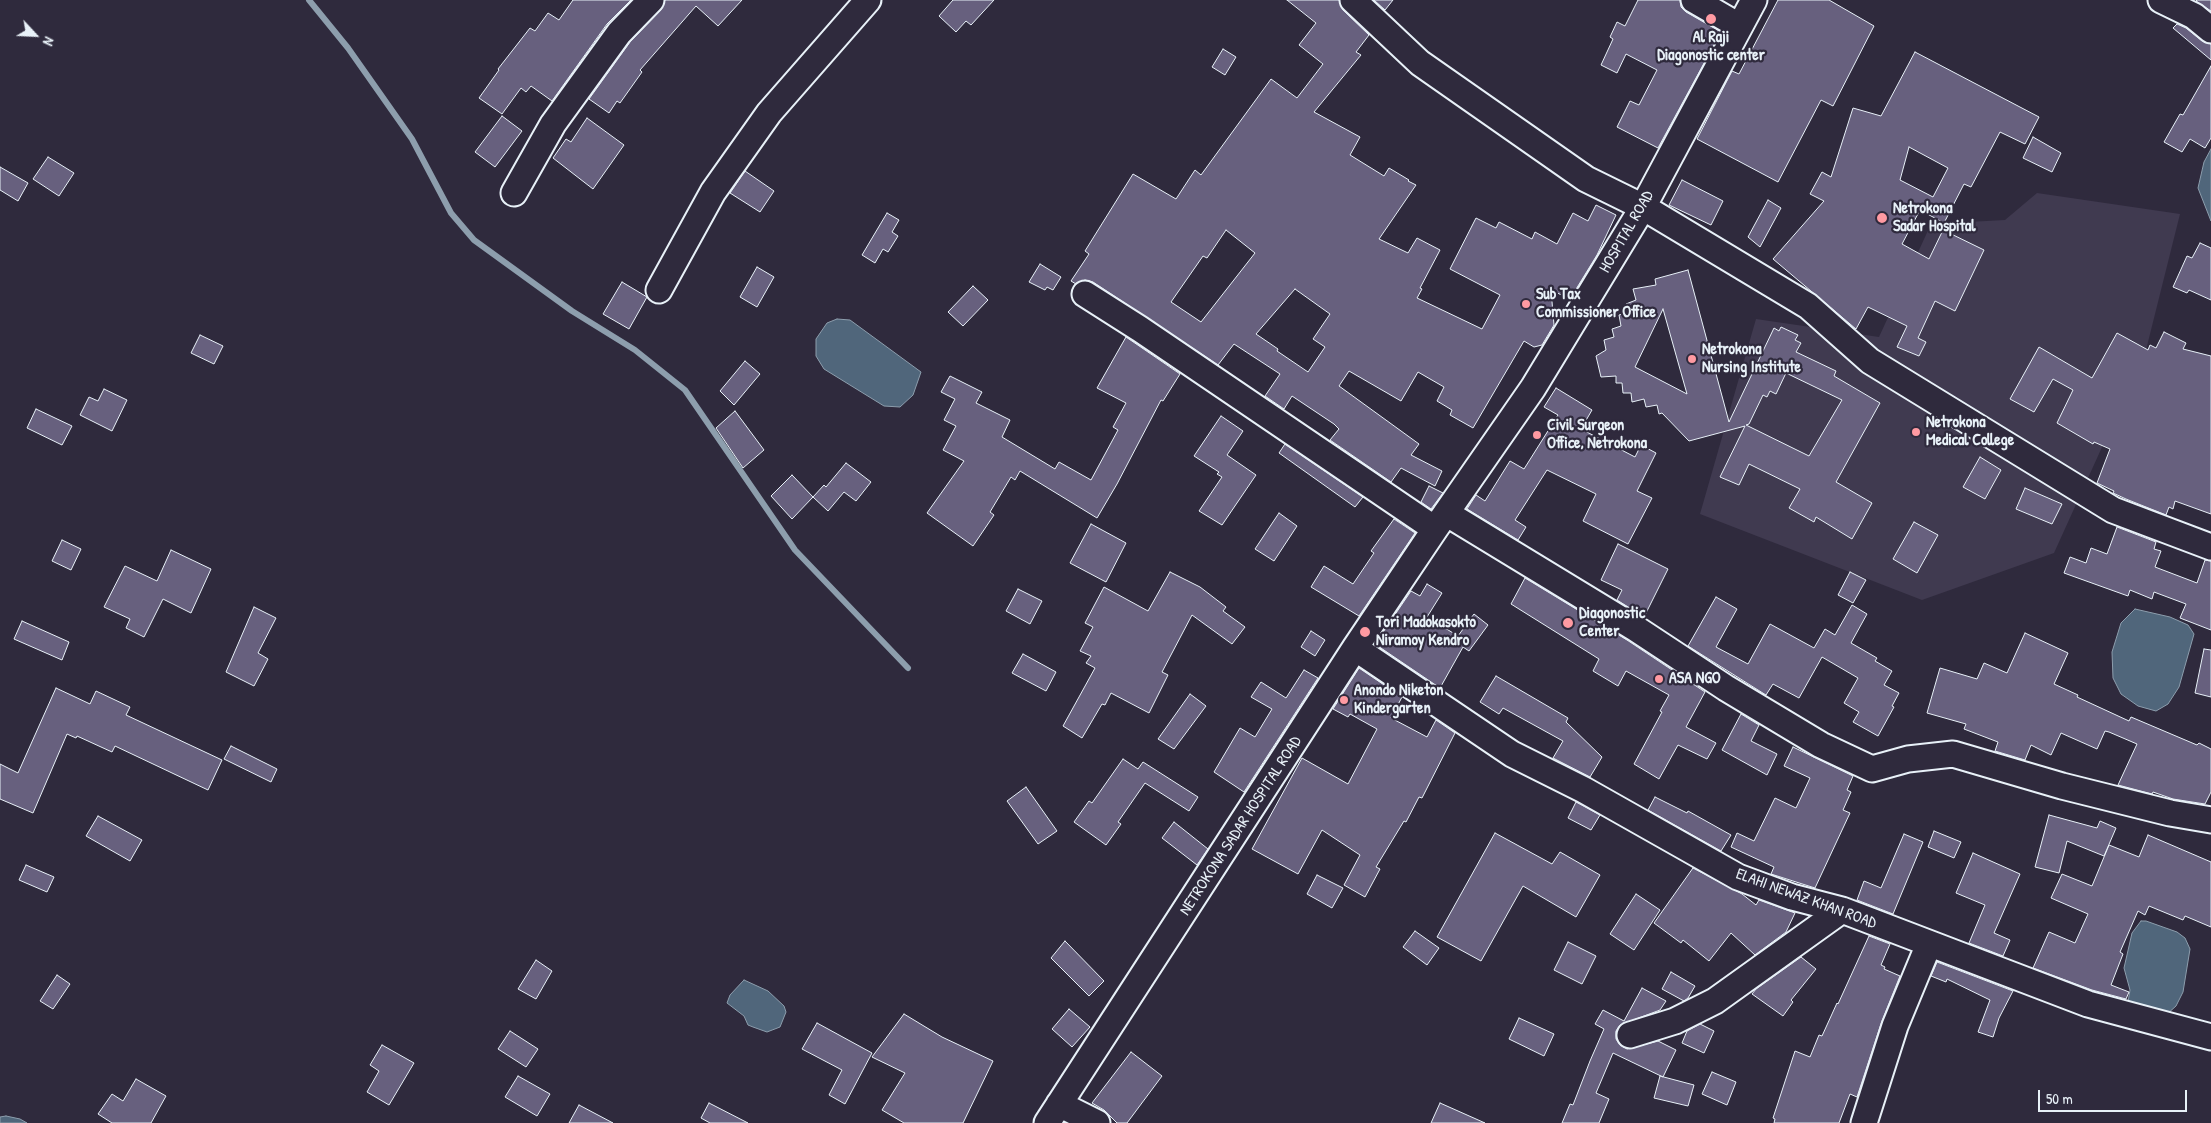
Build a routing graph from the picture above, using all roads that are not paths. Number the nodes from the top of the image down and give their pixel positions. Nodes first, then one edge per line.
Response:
1 (651, 0) edge
2 (868, 0) edge
3 (1353, 0) edge
4 (1694, 0) edge
5 (1754, 0) edge
6 (2160, 0) edge
7 (1739, 26) junction
8 (2211, 30) edge
9 (514, 193) dead end
10 (1643, 207) junction
11 (659, 290) dead end
12 (1085, 294) dead end
13 (1440, 521) junction
14 (2211, 547) edge
15 (1355, 648) junction
16 (2211, 820) edge
17 (1842, 910) junction
18 (1929, 944) junction
19 (1630, 1035) dead end
20 (2211, 1037) edge
21 (1053, 1114) edge
22 (1097, 1123) edge
23 (1864, 1123) edge

1 - 9 street
2 - 11 street
3 - 10 street
4 - 7 street
5 - 7 street, HOSPITAL ROAD
6 - 8 street
7 - 10 street, HOSPITAL ROAD
10 - 13 street, HOSPITAL ROAD
10 - 14 street
12 - 13 street
13 - 15 street, NETROKONA SADAR HOSPITAL ROAD
13 - 16 street
15 - 17 street, ELAHI NEWAZ KHAN ROAD
15 - 21 street, NETROKONA SADAR HOSPITAL ROAD
17 - 18 street, ELAHI NEWAZ KHAN ROAD
17 - 19 street
18 - 20 street, ELAHI NEWAZ KHAN ROAD
18 - 23 street
21 - 22 street

